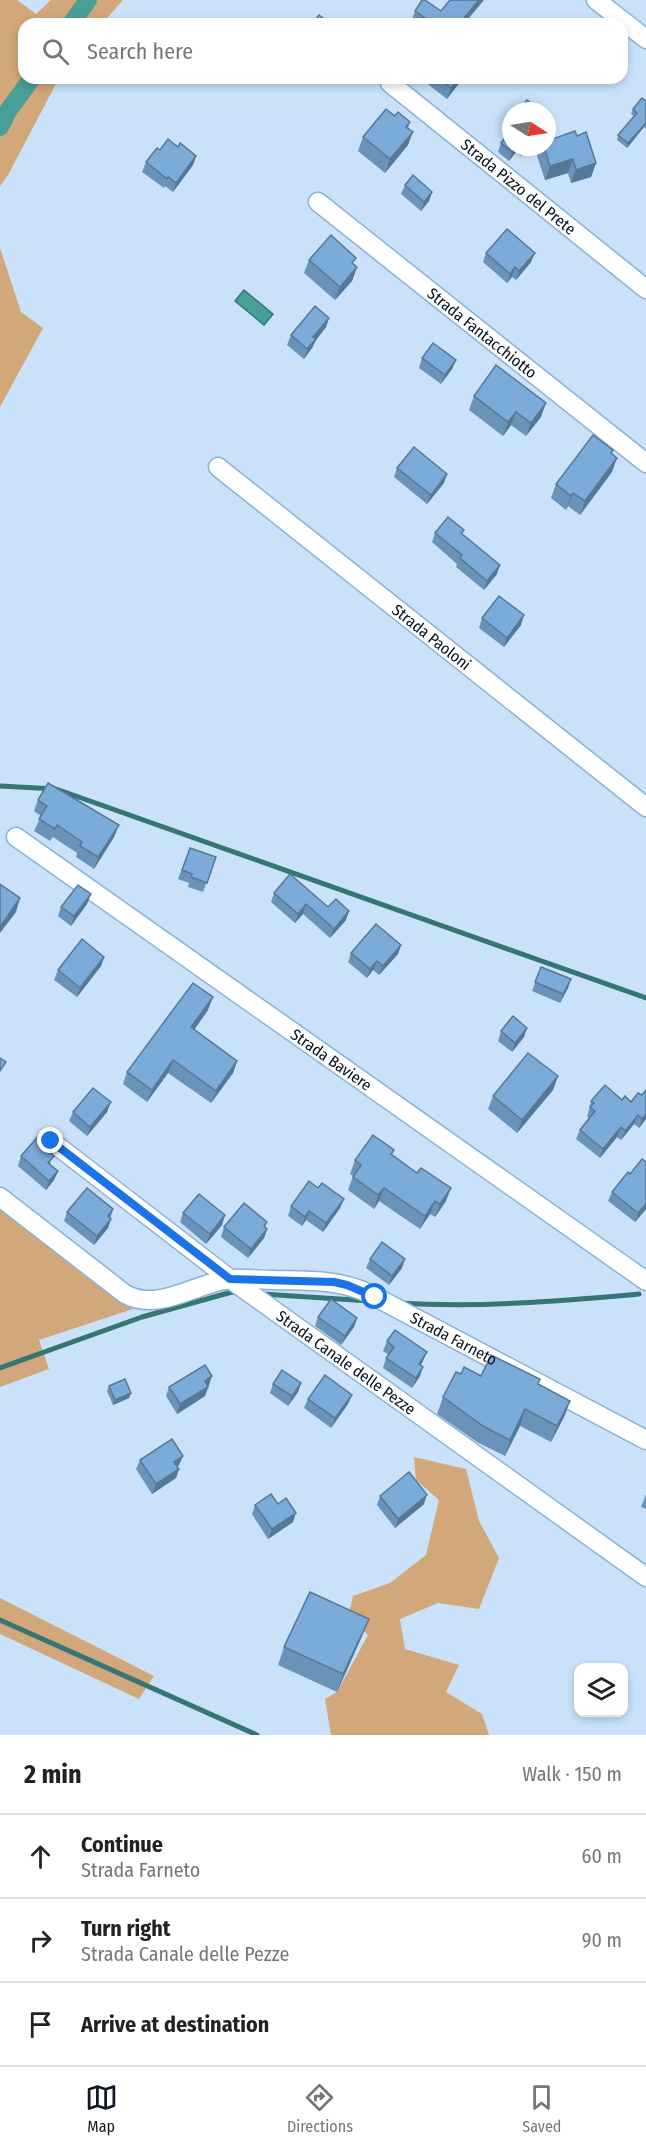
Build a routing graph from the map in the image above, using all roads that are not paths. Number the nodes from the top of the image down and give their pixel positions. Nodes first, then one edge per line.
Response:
1 (596, 0) edge
2 (619, 18) edge
3 (628, 25) edge
4 (646, 39) edge
5 (391, 84) edge
6 (318, 202) dead end
7 (646, 289) edge
8 (646, 463) edge
9 (218, 467) dead end
10 (646, 807) edge
11 (16, 837) dead end
12 (51, 1141) edge
13 (0, 1197) edge
14 (230, 1279) junction
15 (646, 1281) edge
16 (646, 1440) edge
17 (646, 1577) edge

1 - 2 street
3 - 4 street
5 - 7 street, Strada Pizzo del Prete
6 - 8 street, Strada Fantacchiotto
9 - 10 street, Strada Paoloni
11 - 15 street, Strada Baviere
12 - 14 street, Strada Canale delle Pezze
13 - 14 street, Strada Farneto
14 - 16 street, Strada Farneto
14 - 17 street, Strada Canale delle Pezze

